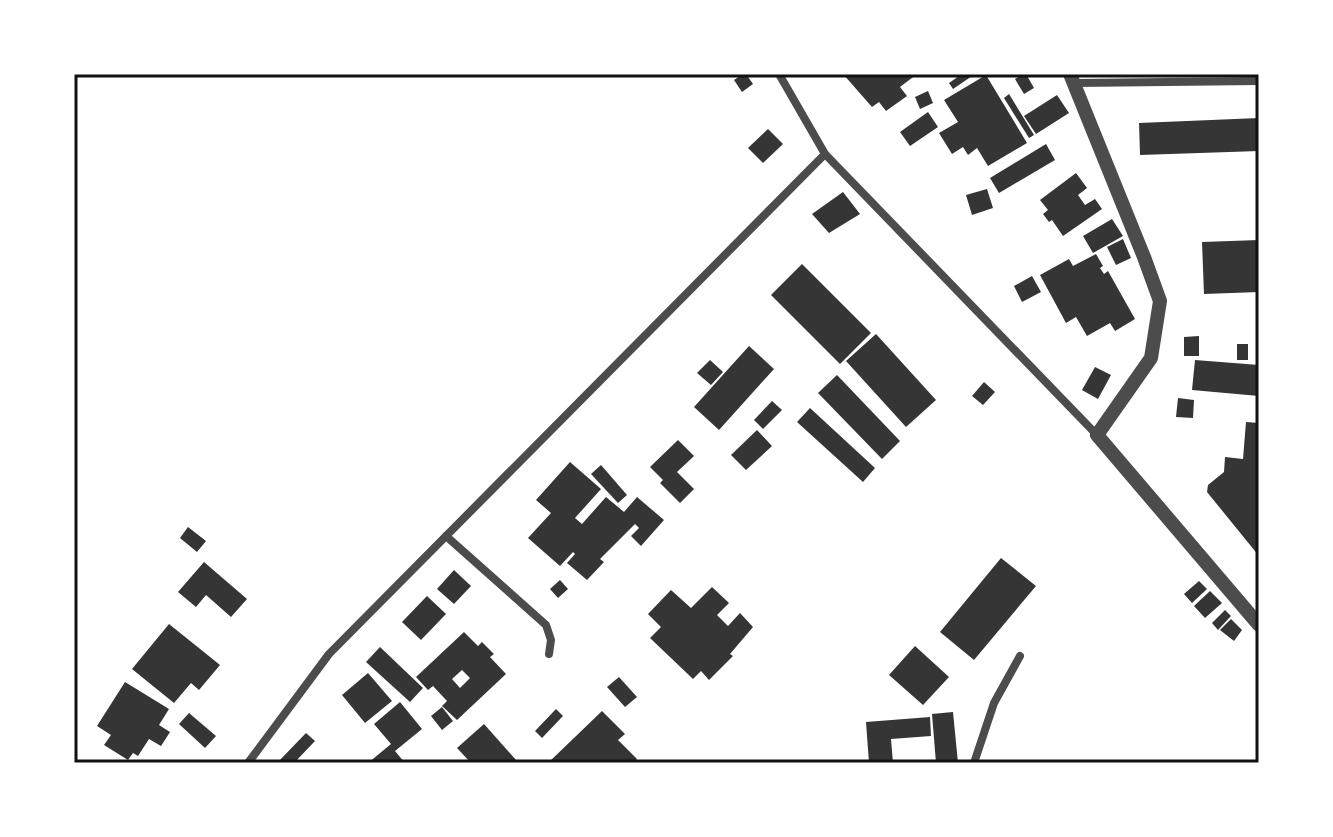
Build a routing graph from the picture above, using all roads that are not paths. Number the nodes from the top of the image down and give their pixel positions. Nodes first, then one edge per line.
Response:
1 (779, 74) edge
2 (1072, 78) edge
3 (1259, 81) edge
4 (825, 154) junction
5 (1097, 435) junction
6 (446, 536) junction
7 (1259, 625) edge
8 (549, 654) dead end
9 (1020, 656) dead end
10 (248, 763) edge
11 (974, 763) edge

1 - 4 street
2 - 3 street
2 - 5 street
4 - 5 street
4 - 6 street
5 - 7 street
6 - 8 street
6 - 10 street
9 - 11 street

